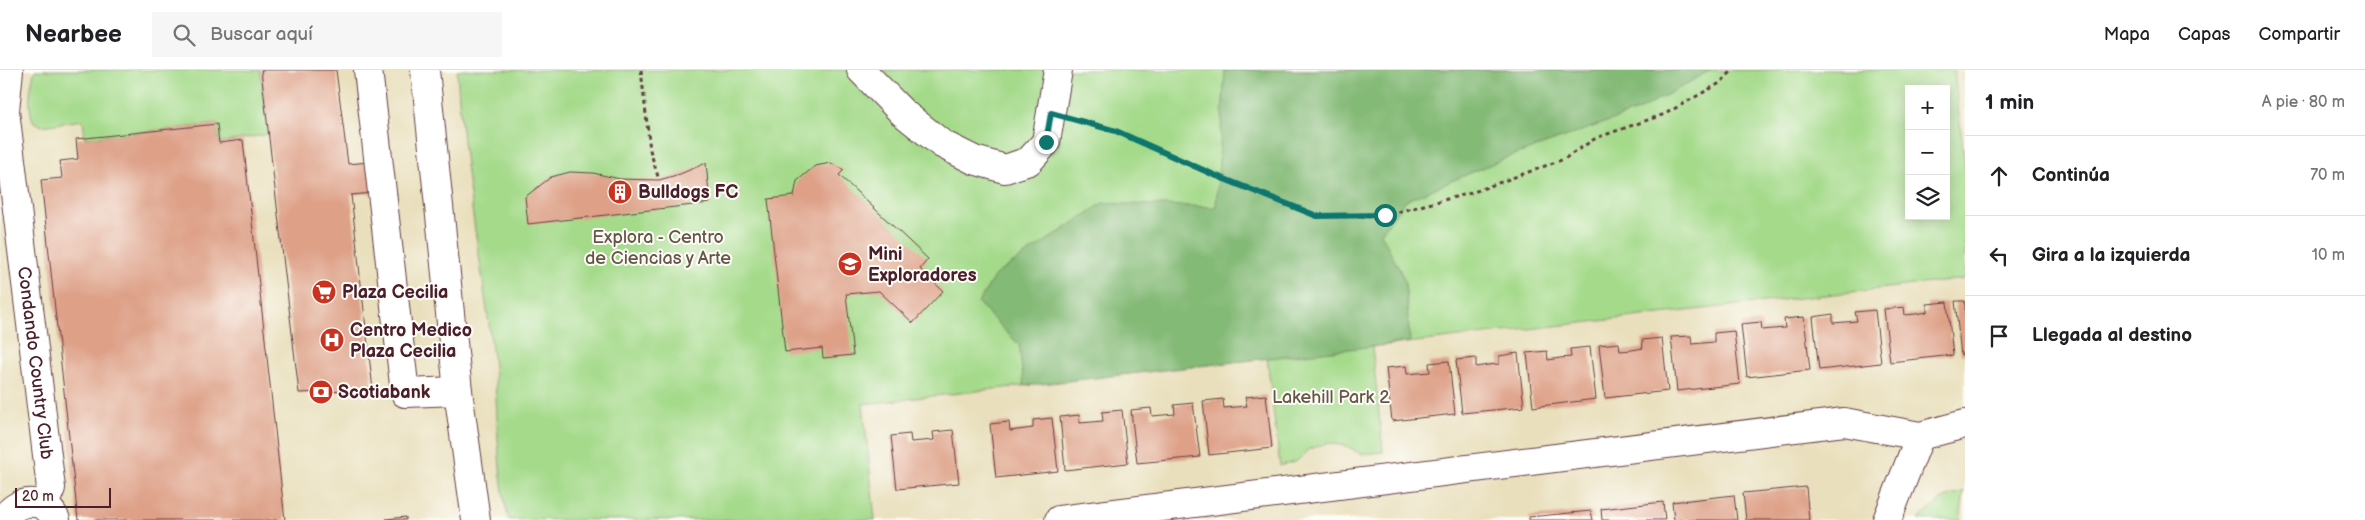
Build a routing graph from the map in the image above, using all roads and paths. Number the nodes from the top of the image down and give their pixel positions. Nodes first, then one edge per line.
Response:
1 (9, 70) edge
2 (368, 70) edge
3 (425, 70) edge
4 (641, 70) edge
5 (861, 70) edge
6 (1058, 70) edge
7 (1733, 70) edge
8 (1051, 113) junction
9 (658, 180) dead end
10 (458, 391) junction
11 (1965, 424) edge
12 (1920, 436) junction
13 (50, 513) edge
14 (4, 520) edge
15 (476, 520) edge
16 (1059, 520) edge
17 (1887, 520) edge

1 - 13 street, Condando Country Club
2 - 10 street
3 - 10 street
4 - 9 path
5 - 8 street
6 - 8 street
7 - 8 path
10 - 15 street
11 - 12 street
12 - 16 street
12 - 17 street
13 - 14 street

